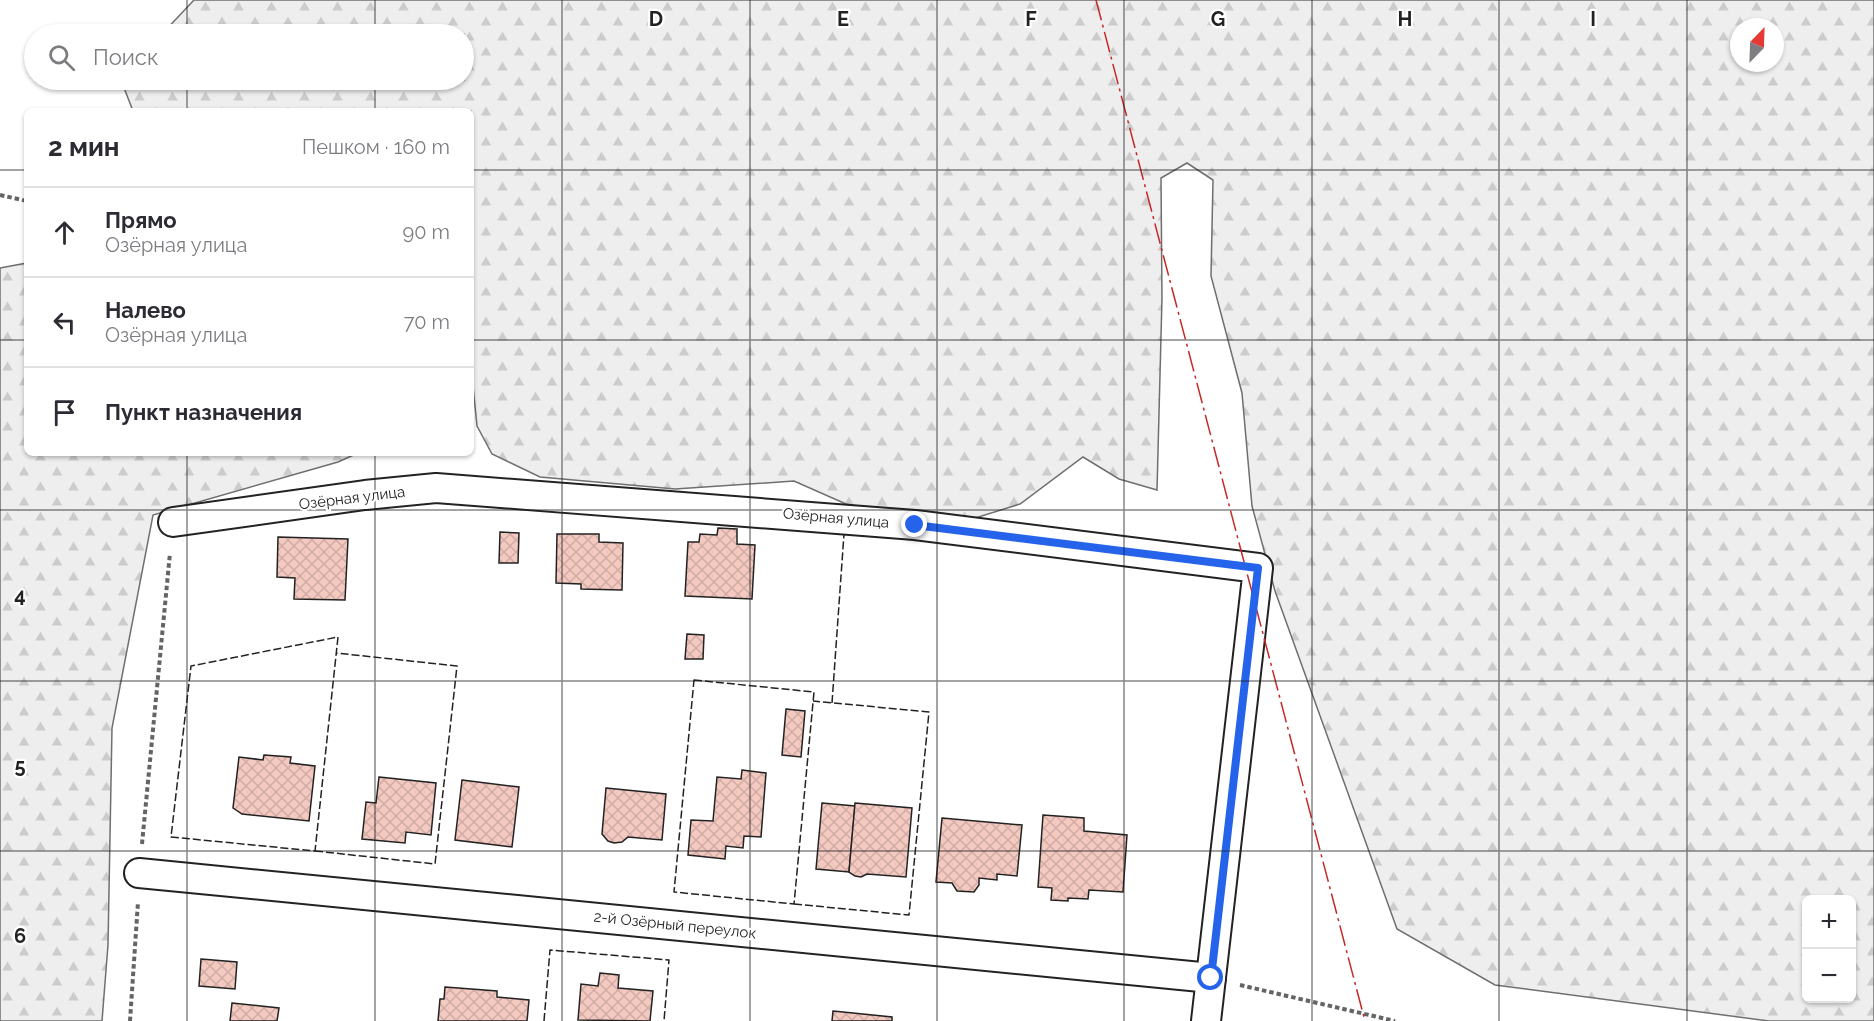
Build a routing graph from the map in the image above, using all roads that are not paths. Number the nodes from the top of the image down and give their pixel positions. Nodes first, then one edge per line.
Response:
1 (173, 522) road end
2 (140, 873) road end
3 (1211, 978) junction
4 (1206, 1021) edge

1 - 3 street, Озёрная улица
2 - 3 street, 2-й Озёрный переулок
3 - 4 street, Озёрная улица

